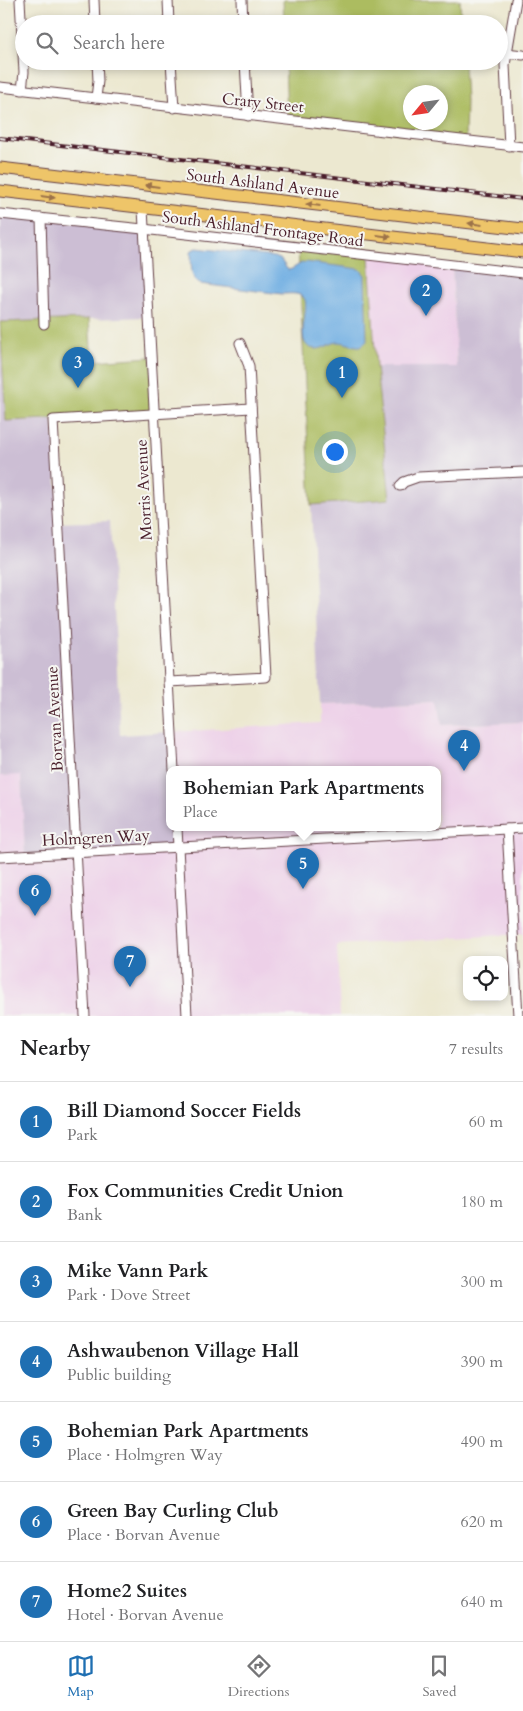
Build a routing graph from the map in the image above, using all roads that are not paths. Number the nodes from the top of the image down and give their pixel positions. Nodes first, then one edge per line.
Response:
1 (20, 0) edge
2 (94, 0) edge
3 (168, 0) edge
4 (242, 0) edge
5 (516, 0) edge
6 (21, 15) edge
7 (95, 15) edge
8 (169, 15) edge
9 (243, 15) edge
10 (508, 42) edge
11 (508, 52) edge
12 (523, 55) edge
13 (24, 70) edge
14 (97, 70) edge
15 (172, 70) edge
16 (245, 70) edge
17 (505, 70) edge
18 (0, 88) edge
19 (22, 90) junction
20 (96, 98) junction
21 (174, 108) junction
22 (248, 116) junction
23 (510, 146) junction
24 (523, 147) edge
25 (0, 168) edge
26 (27, 171) junction
27 (0, 172) edge
28 (0, 191) edge
29 (143, 209) junction
30 (0, 214) edge
31 (41, 218) junction
32 (143, 229) junction
33 (523, 229) edge
34 (523, 252) edge
35 (523, 273) edge
36 (44, 324) dead end
37 (240, 343) dead end
38 (252, 408) junction
39 (154, 414) junction
40 (523, 472) edge
41 (400, 486) dead end
42 (169, 682) junction
43 (174, 766) edge
44 (523, 828) edge
45 (507, 829) junction
46 (177, 831) edge
47 (178, 847) junction
48 (76, 853) junction
49 (0, 857) edge
50 (85, 1016) edge
51 (187, 1016) edge
52 (518, 1016) edge

1 - 6 street
2 - 7 street
3 - 8 street
4 - 9 street
5 - 10 street
11 - 12 street
13 - 19 street
14 - 20 street
15 - 21 street
16 - 22 street
17 - 23 street
18 - 19 street, Crary Street
19 - 20 street, Crary Street
20 - 21 street, Crary Street
21 - 22 street, Crary Street
22 - 23 street, Crary Street
23 - 24 street, Crary Street
25 - 26 main road, South Ashland Avenue
26 - 27 main road
33 -> 26 main road, South Ashland Avenue
28 -> 29 main road
29 - 32 street, Morris Avenue
29 -> 34 main road
30 - 31 street, South Ashland Frontage Road
31 - 32 street, South Ashland Frontage Road
31 - 36 street
32 - 35 street, South Ashland Frontage Road
32 - 39 street, Morris Avenue
37 - 38 street
38 - 39 street
38 - 42 street
39 - 42 street, Morris Avenue
39 - 48 street, Borvan Avenue
40 - 41 street
42 - 43 street, Morris Avenue
44 - 45 street, Holmgren Way
45 - 47 street, Holmgren Way
45 - 52 street
46 - 47 street
47 - 48 street, Holmgren Way
47 - 51 street
48 - 49 street, Holmgren Way
48 - 50 street, Borvan Avenue

